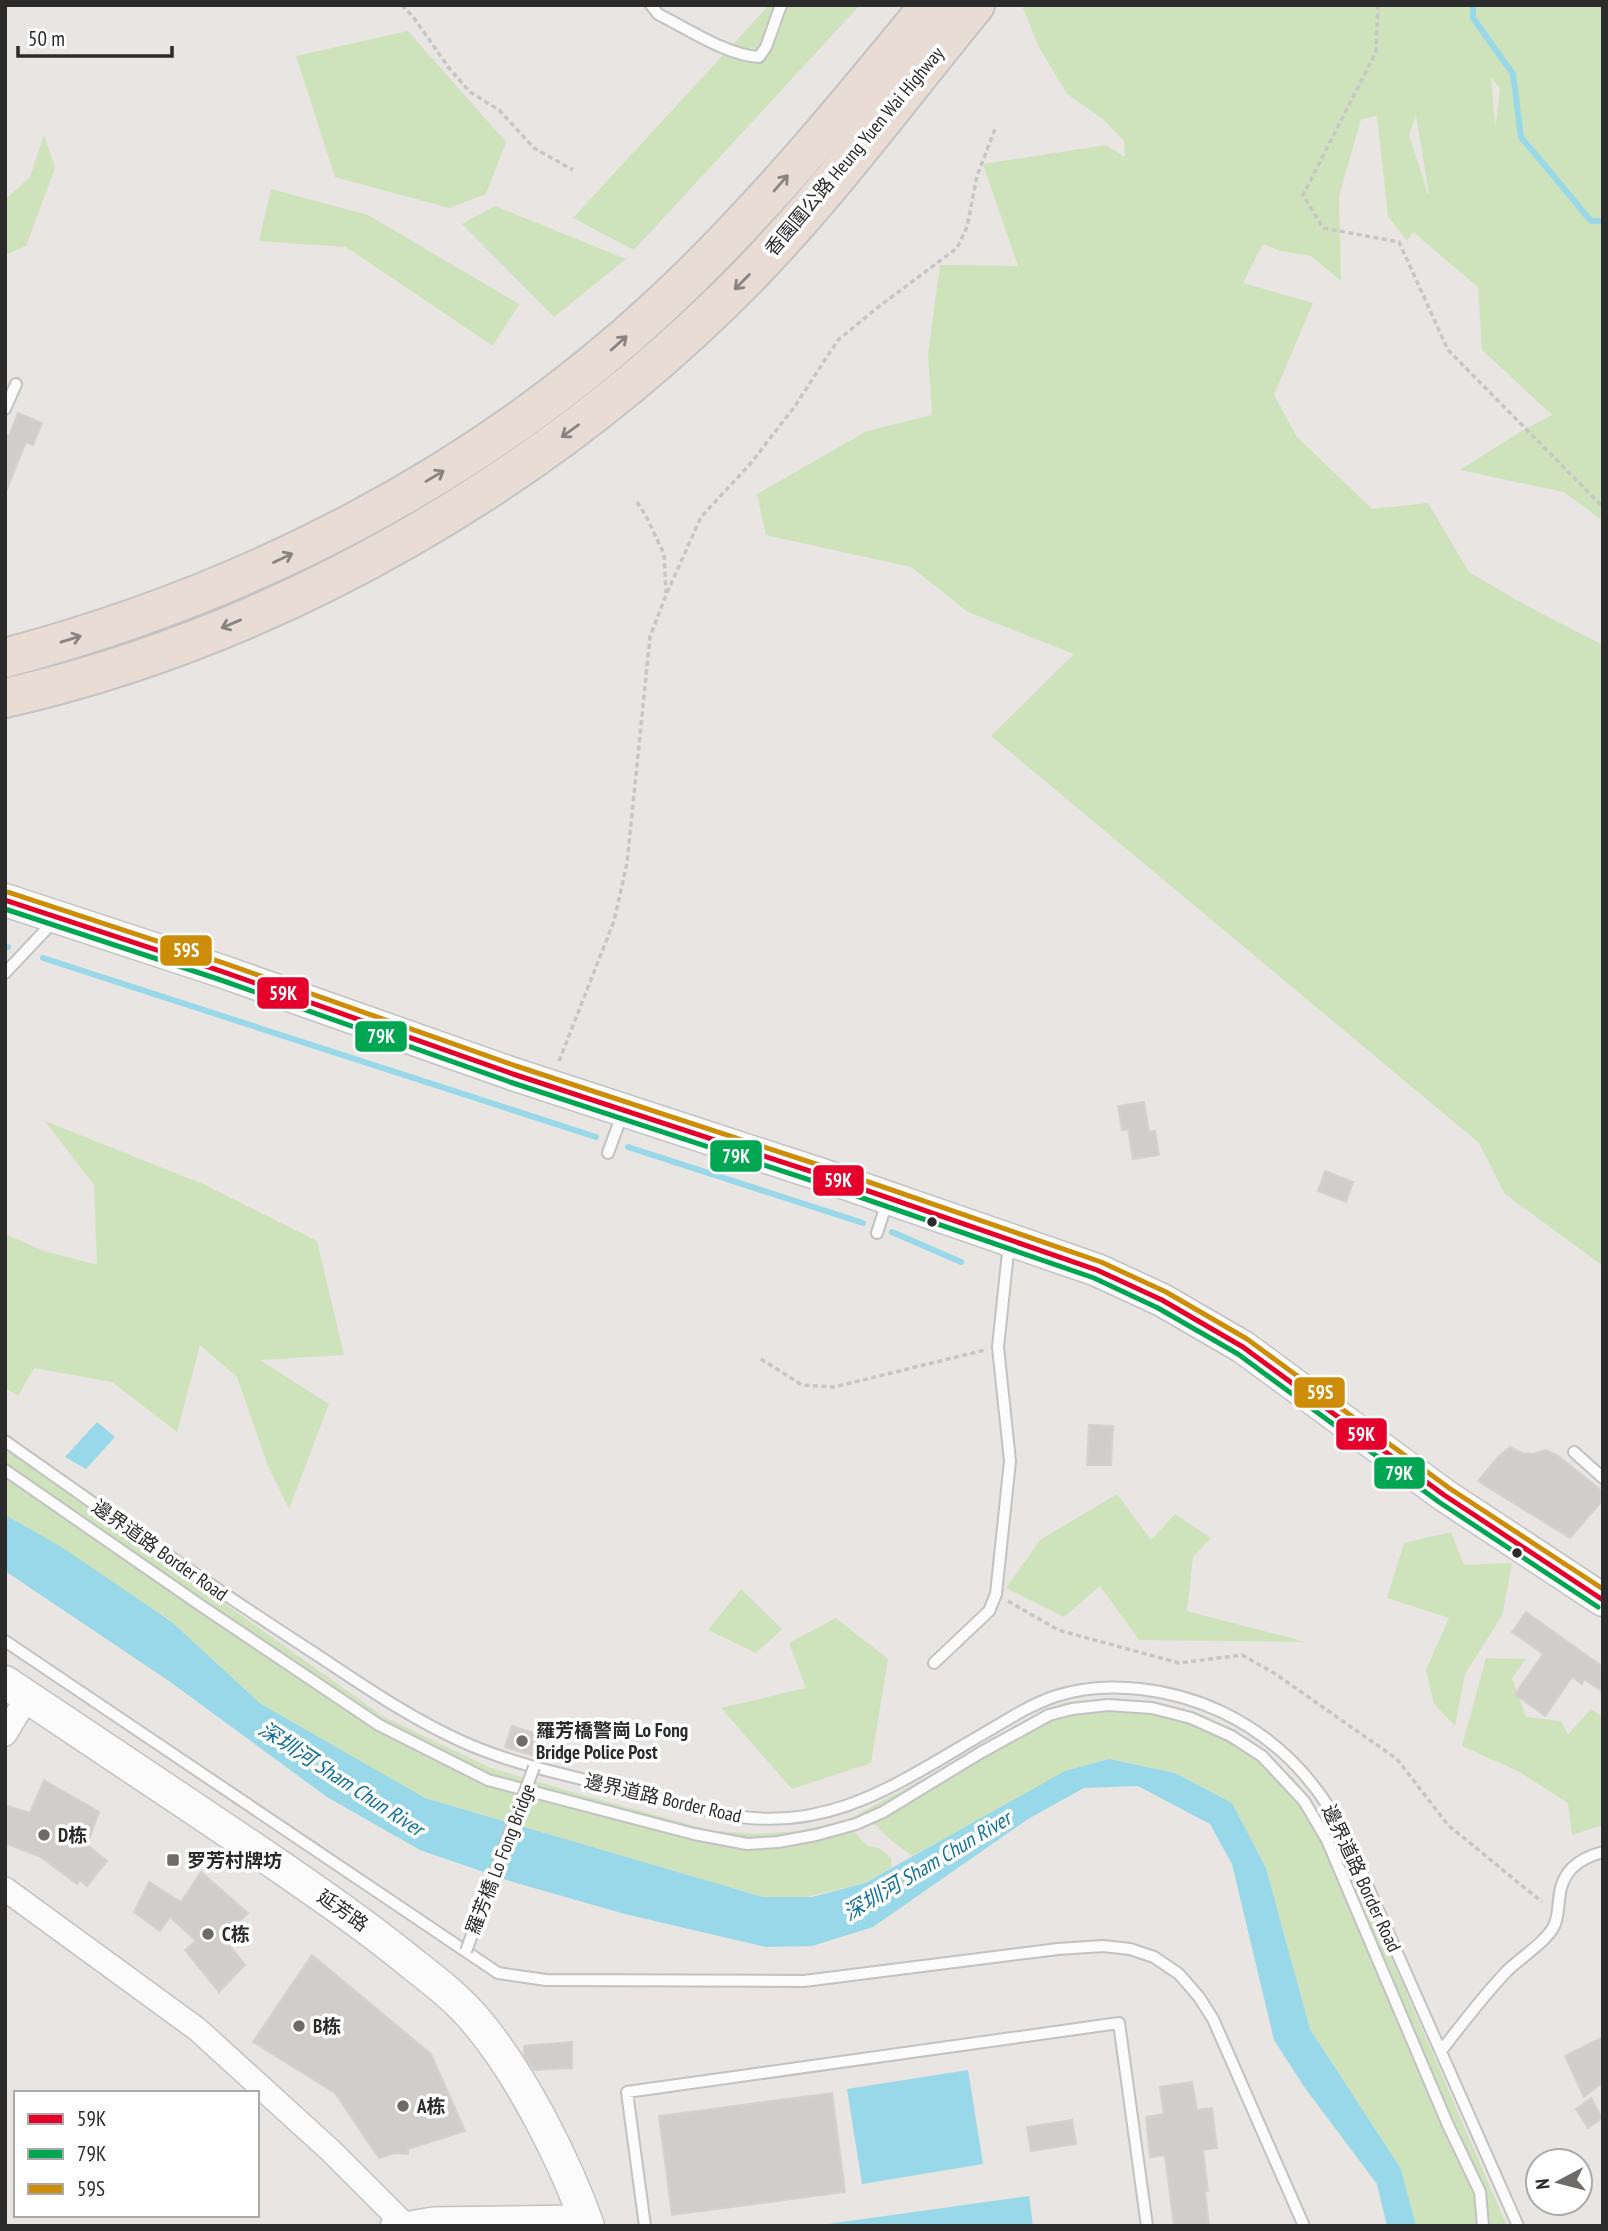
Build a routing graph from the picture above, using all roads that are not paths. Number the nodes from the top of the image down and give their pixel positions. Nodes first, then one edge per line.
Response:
1 (651, 5) edge
2 (781, 5) edge
3 (930, 5) edge
4 (975, 5) edge
5 (16, 384) dead end
6 (5, 409) edge
7 (5, 658) edge
8 (62, 683) junction
9 (5, 698) edge
10 (5, 710) edge
11 (5, 900) edge
12 (58, 917) junction
13 (5, 972) edge
14 (624, 1110) junction
15 (608, 1153) dead end
16 (888, 1198) junction
17 (877, 1233) dead end
18 (1009, 1240) junction
19 (5, 1441) edge
20 (1574, 1452) dead end
21 (5, 1470) edge
22 (1603, 1478) edge
23 (1599, 1589) edge
24 (5, 1641) edge
25 (934, 1663) dead end
26 (16, 1689) edge
27 (5, 1734) edge
28 (534, 1767) junction
29 (1603, 1852) edge
30 (5, 1889) edge
31 (466, 1951) junction
32 (1441, 2051) junction
33 (586, 2221) edge
34 (397, 2224) edge
35 (645, 2226) edge
36 (1147, 2226) edge
37 (1304, 2226) edge
38 (1483, 2226) edge
39 (1518, 2226) edge

1 - 2 lane
7 -> 3 highway, 香園圍公路 Heung Yuen Wai Highway
4 -> 8 highway, 香園圍公路 Heung Yuen Wai Highway
5 - 6 lane
8 - 9 highway, 香園圍公路 Heung Yuen Wai Highway
8 - 10 highway
11 - 12 street
12 - 13 lane
12 - 14 street
14 - 15 lane
14 - 16 street
16 - 17 lane
16 - 18 street
18 - 23 street
18 - 25 lane
19 - 28 lane, 邊界道路 Border Road
20 - 22 lane
21 - 38 lane
24 - 31 lane
26 - 27 street
26 - 33 street, 延芳路
28 - 31 lane, 羅芳橋 Lo Fong Bridge, bridge
28 - 32 lane, 邊界道路 Border Road
29 - 32 lane
30 - 34 street
31 - 37 lane
32 - 39 lane, 邊界道路 Border Road
33 - 34 street
35 - 36 lane

